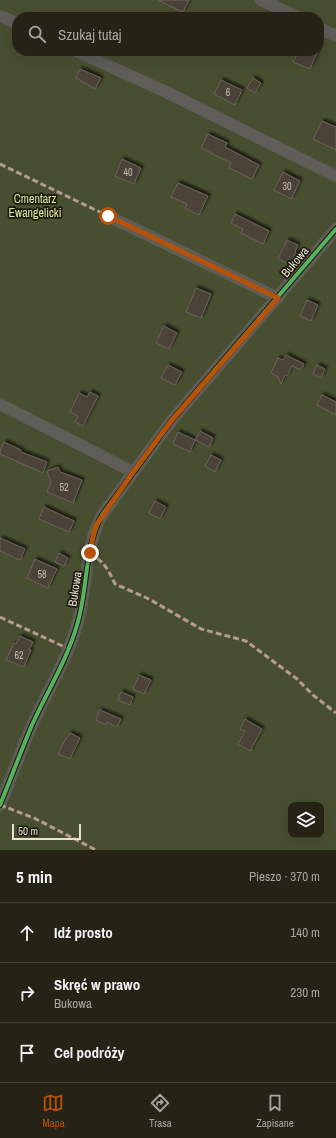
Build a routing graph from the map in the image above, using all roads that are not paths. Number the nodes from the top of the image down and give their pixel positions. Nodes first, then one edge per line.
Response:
1 (261, 0) edge
2 (287, 12) edge
3 (0, 16) edge
4 (12, 21) edge
5 (324, 30) edge
6 (336, 36) edge
7 (87, 56) edge
8 (336, 176) edge
9 (108, 216) dead end
10 (336, 229) edge
11 (278, 298) junction
12 (0, 404) edge
13 (133, 472) junction
14 (0, 805) edge

1 - 2 street
3 - 4 street
5 - 6 street
7 - 8 street
9 - 11 street
10 - 11 street, Bukowa
11 - 13 street, Bukowa
12 - 13 street
13 - 14 street, Bukowa

